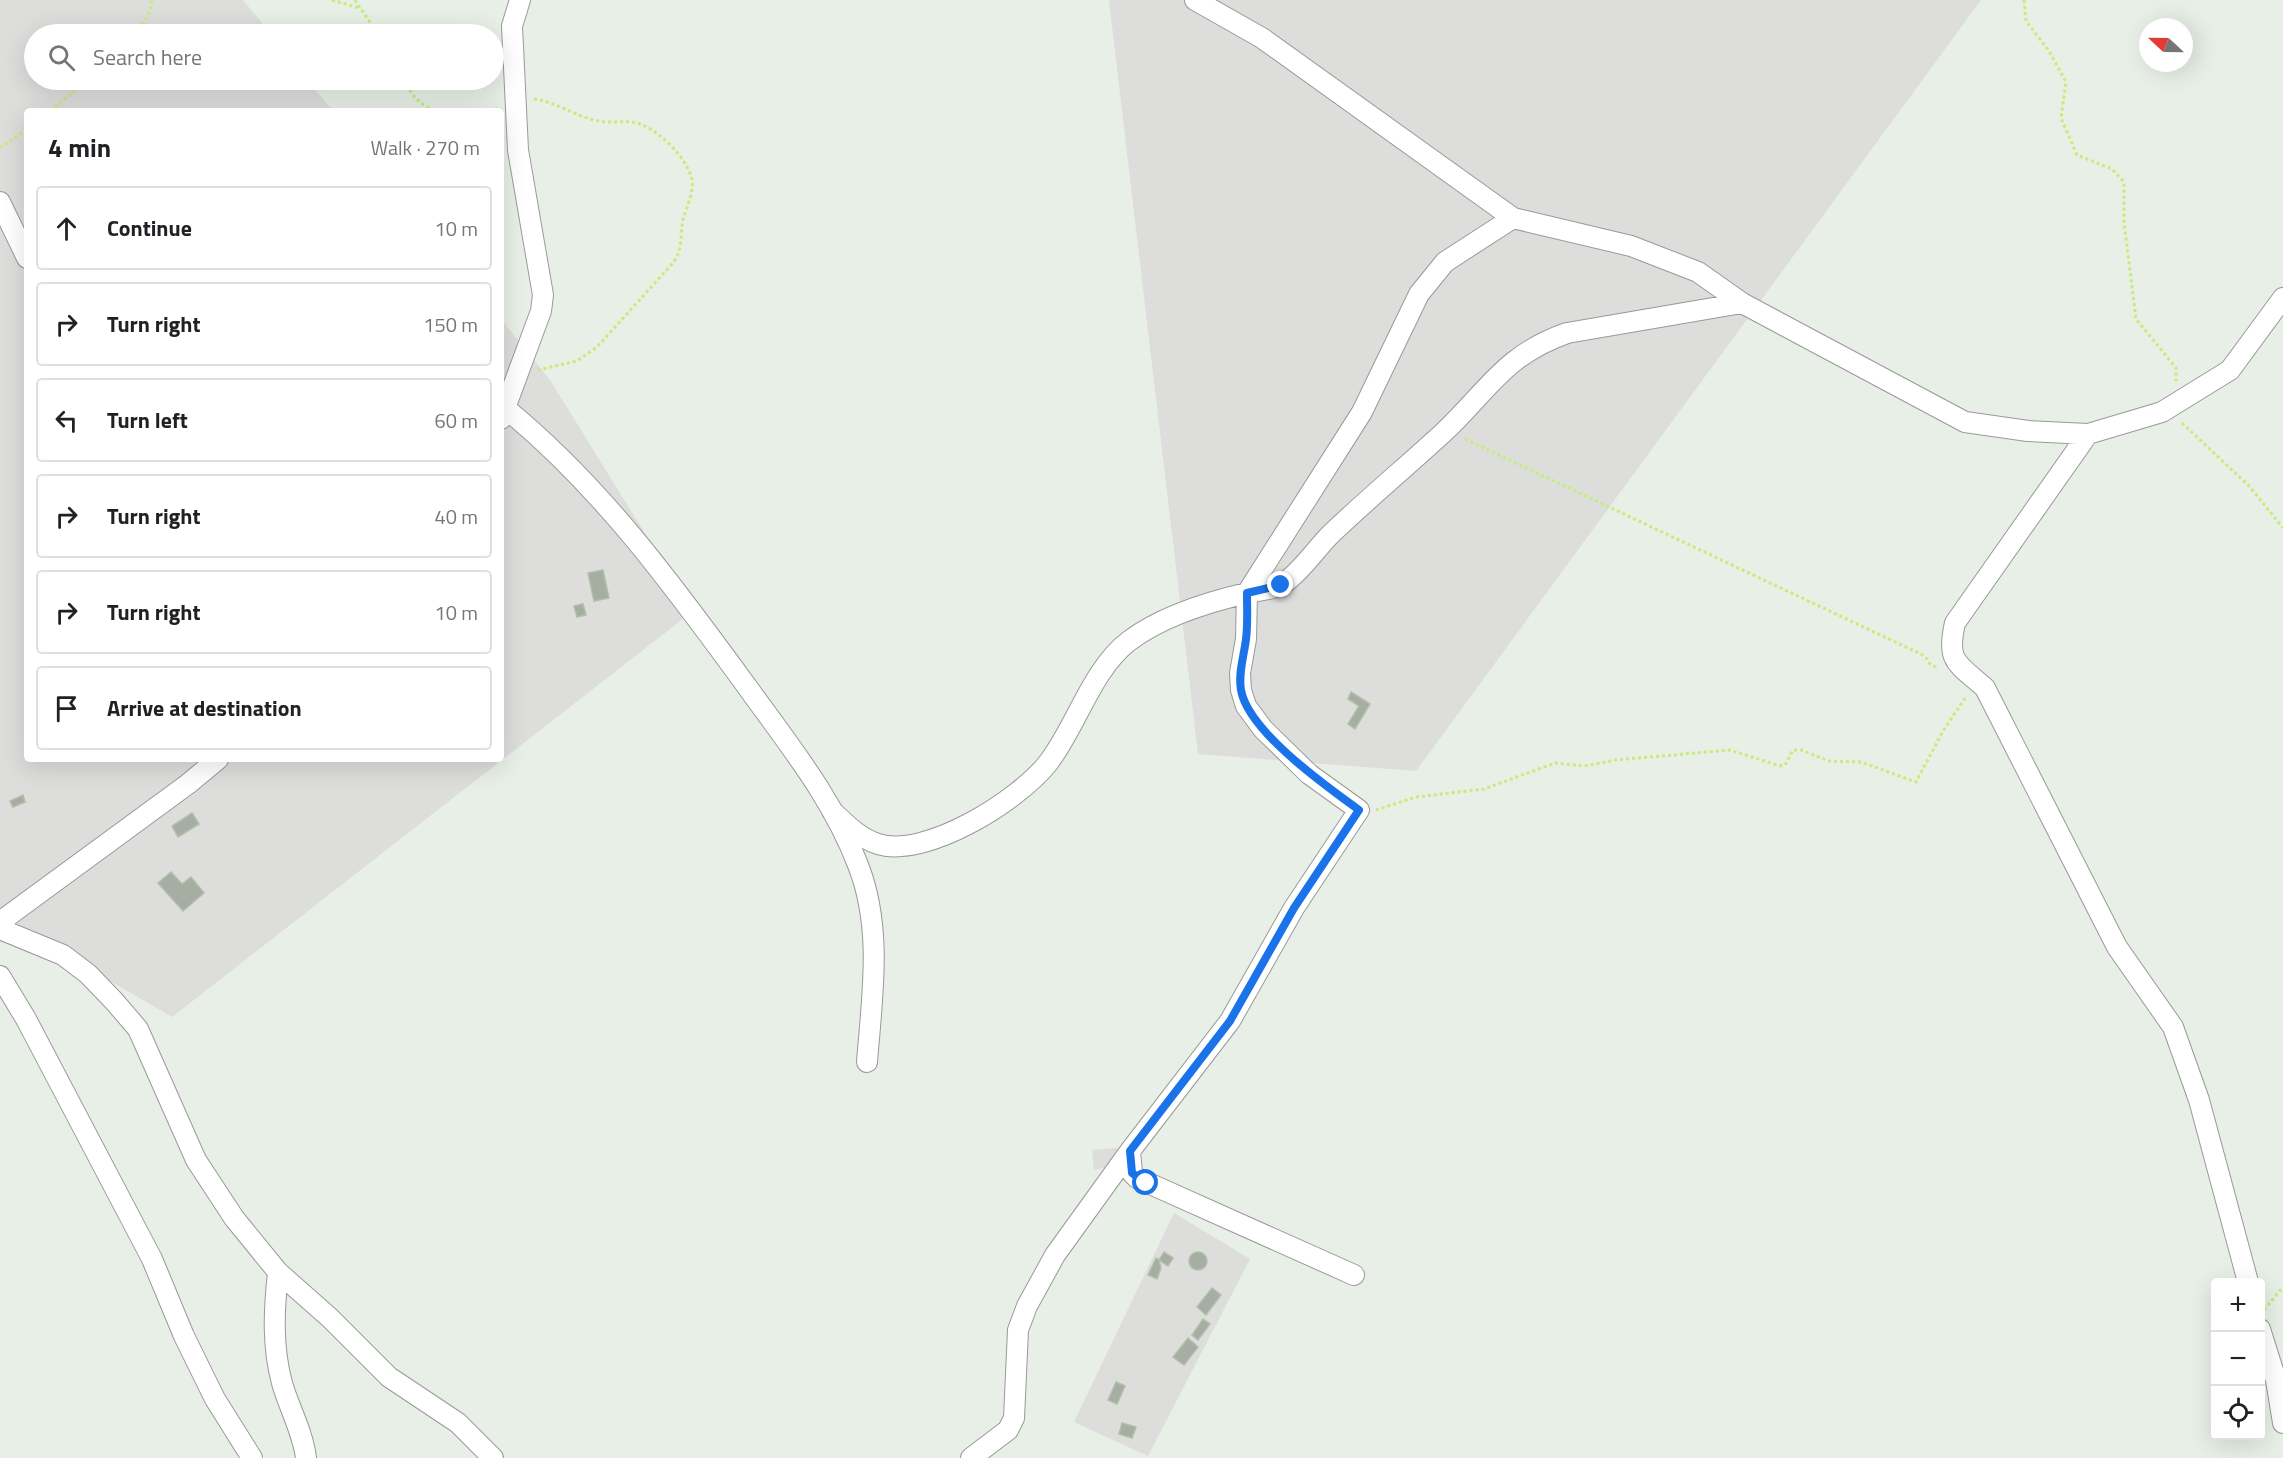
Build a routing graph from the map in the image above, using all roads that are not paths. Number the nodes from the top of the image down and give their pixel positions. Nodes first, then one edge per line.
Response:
1 (520, 0) edge
2 (1195, 0) edge
3 (0, 202) edge
4 (1513, 218) junction
5 (24, 252) edge
6 (2283, 298) edge
7 (1742, 303) junction
8 (504, 412) edge
9 (504, 415) edge
10 (2088, 434) junction
11 (1247, 593) junction
12 (214, 762) edge
13 (832, 811) junction
14 (0, 922) edge
15 (0, 929) edge
16 (0, 976) edge
17 (867, 1062) dead end
18 (1130, 1151) junction
19 (278, 1272) junction
20 (1354, 1275) dead end
21 (2247, 1278) edge
22 (2261, 1332) edge
23 (2283, 1422) edge
24 (252, 1458) edge
25 (306, 1458) edge
26 (493, 1458) edge
27 (971, 1458) edge

1 - 8 street
2 - 4 street
3 - 5 street
4 - 7 street
4 - 11 street
6 - 10 street
7 - 10 street
7 - 11 street
9 - 13 street
10 - 21 street
11 - 13 street
11 - 18 street
12 - 14 street
13 - 17 street
15 - 19 street
16 - 24 street
18 - 20 street
18 - 27 street
19 - 25 street
19 - 26 street
22 - 23 street

